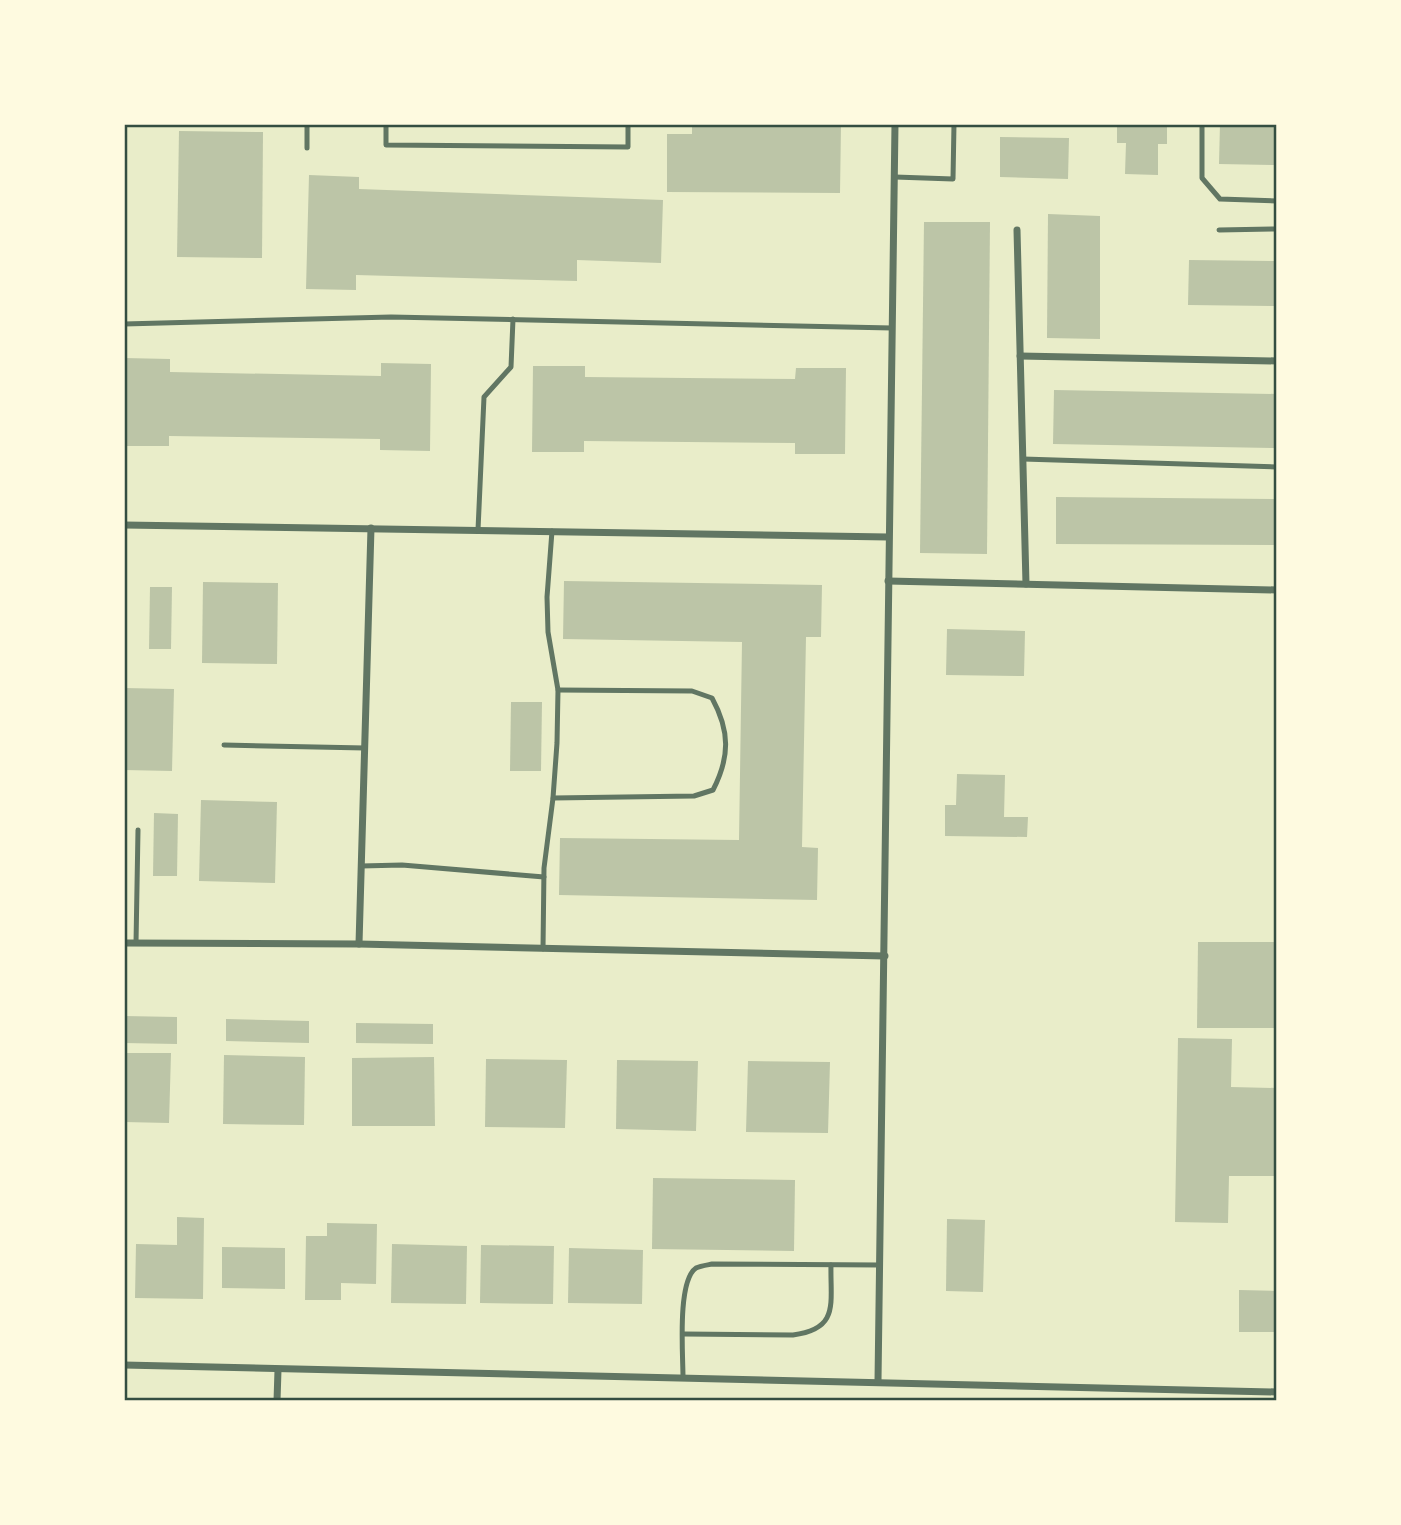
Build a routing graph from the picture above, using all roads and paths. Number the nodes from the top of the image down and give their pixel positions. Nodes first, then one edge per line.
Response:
1 (307, 124) edge
2 (386, 124) edge
3 (628, 124) edge
4 (895, 124) edge
5 (954, 124) edge
6 (1202, 124) edge
7 (307, 148) dead end
8 (895, 177) junction
9 (1277, 201) edge
10 (1277, 229) edge
11 (1017, 230) dead end
12 (1219, 230) dead end
13 (513, 319) junction
14 (124, 324) edge
15 (892, 328) junction
16 (1020, 356) junction
17 (1277, 361) edge
18 (1023, 459) junction
19 (1277, 467) edge
20 (124, 525) edge
21 (371, 528) junction
22 (478, 530) junction
23 (552, 531) junction
24 (888, 537) junction
25 (888, 582) junction
26 (1026, 584) junction
27 (1277, 590) edge
28 (558, 690) junction
29 (224, 746) dead end
30 (365, 748) junction
31 (553, 798) junction
32 (138, 830) dead end
33 (361, 866) junction
34 (544, 877) junction
35 (124, 943) edge
36 (136, 943) junction
37 (359, 944) junction
38 (543, 949) junction
39 (886, 956) junction
40 (831, 1265) junction
41 (880, 1265) junction
42 (684, 1334) junction
43 (124, 1365) edge
44 (278, 1370) junction
45 (683, 1377) junction
46 (878, 1381) junction
47 (1277, 1392) edge
48 (277, 1401) edge

1 - 7 lane
2 - 3 lane
4 - 8 street
5 - 8 lane
6 - 9 lane
8 - 15 street
10 - 12 lane
11 - 16 street
13 - 14 lane
13 - 15 lane
13 - 22 lane
15 - 24 street
16 - 17 street
16 - 18 street
18 - 19 lane
18 - 26 street
20 - 21 street
21 - 22 street
21 - 30 street
22 - 23 street
23 - 24 street
23 - 28 lane
24 - 25 street
25 - 26 street
25 - 39 street
26 - 27 street
28 - 31 lane
28 - 31 lane
29 - 30 lane
30 - 33 street
31 - 34 lane
32 - 36 lane
33 - 34 lane
33 - 37 street
34 - 38 lane
35 - 36 street
36 - 37 street
37 - 38 street
38 - 39 street
39 - 41 street
40 - 41 lane
40 - 42 lane
40 - 42 lane
41 - 46 street
42 - 45 lane
43 - 44 street
44 - 45 street
44 - 48 street
45 - 46 street
46 - 47 street

